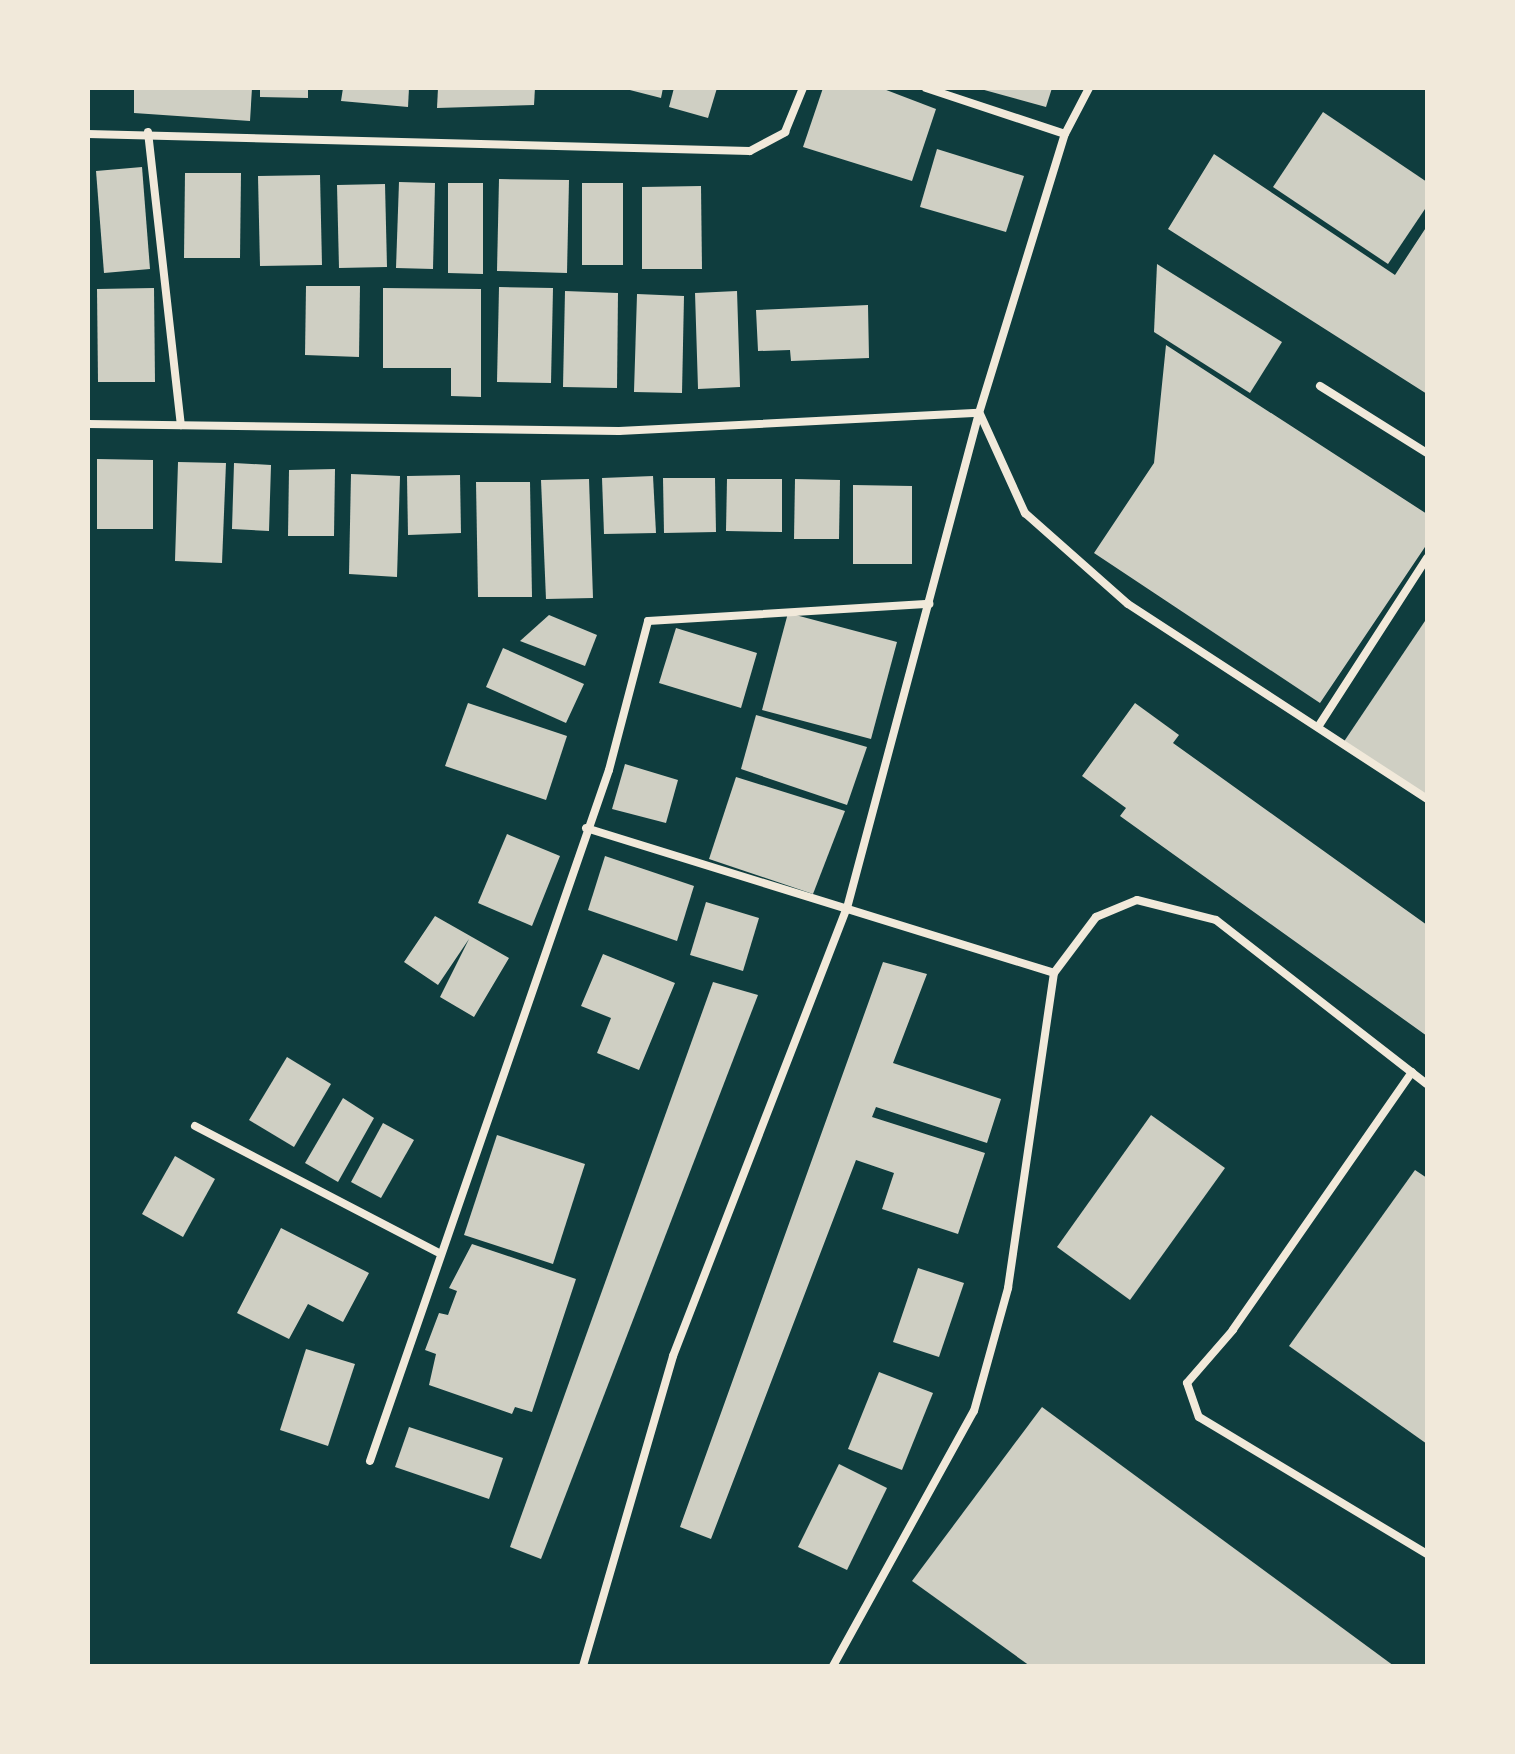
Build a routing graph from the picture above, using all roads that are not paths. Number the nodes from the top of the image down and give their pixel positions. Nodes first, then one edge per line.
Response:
1 (803, 88) edge
2 (926, 88) edge
3 (1089, 88) edge
4 (148, 132) junction
5 (88, 134) edge
6 (1065, 134) junction
7 (1320, 386) dead end
8 (979, 413) junction
9 (88, 424) edge
10 (181, 425) junction
11 (1427, 453) edge
12 (1427, 558) edge
13 (929, 604) junction
14 (1318, 727) junction
15 (1427, 799) edge
16 (586, 828) junction
17 (847, 908) junction
18 (1054, 973) junction
19 (1412, 1072) junction
20 (1427, 1084) edge
21 (195, 1126) dead end
22 (437, 1252) junction
23 (370, 1461) dead end
24 (1427, 1554) edge
25 (583, 1666) edge
26 (833, 1666) edge

1 - 4 street
2 - 6 street
3 - 6 street
4 - 5 street
4 - 10 street
6 - 8 street
7 - 11 street
8 - 10 street
8 - 13 street
8 - 14 street
9 - 10 street
12 - 14 street
13 - 16 street
13 - 17 street
14 - 15 street
16 - 17 street
16 - 22 street
17 - 18 street
17 - 25 street
18 - 19 street
18 - 26 street
19 - 20 street
19 - 24 street
21 - 22 street
22 - 23 street

